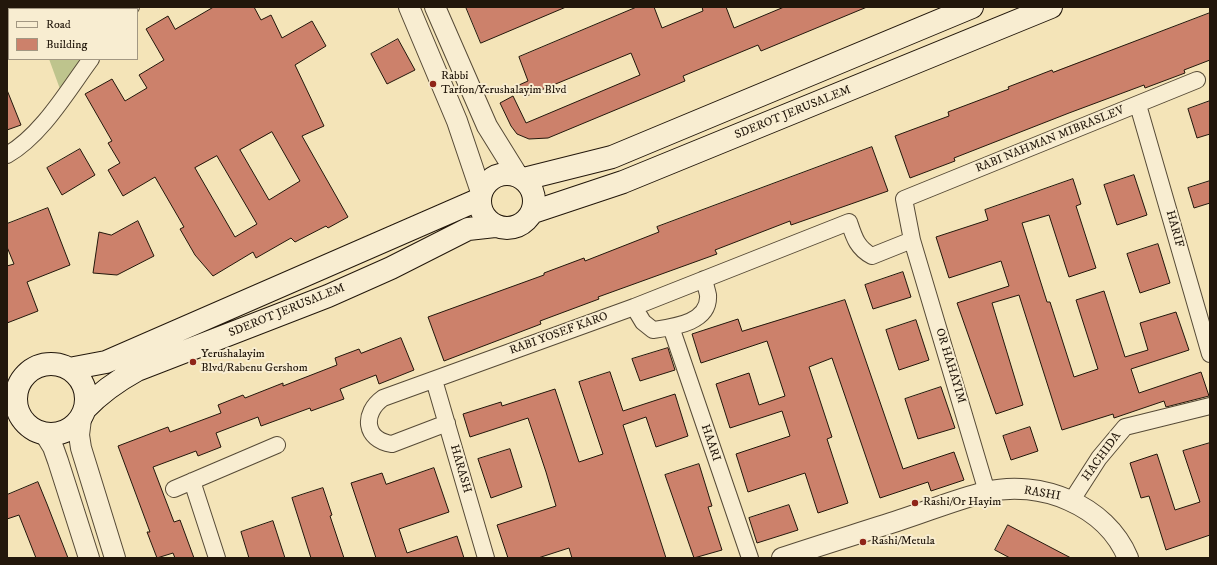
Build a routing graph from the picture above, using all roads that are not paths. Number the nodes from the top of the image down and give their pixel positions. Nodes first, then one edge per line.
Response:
1 (409, 7) edge
2 (435, 7) edge
3 (972, 7) edge
4 (1051, 7) edge
5 (90, 60) edge
6 (1197, 80) dead end
7 (1138, 105) junction
8 (7, 155) edge
9 (521, 177) junction
10 (480, 196) junction
11 (904, 199) joint
12 (533, 212) junction
13 (495, 226) junction
14 (912, 240) junction
15 (704, 279) junction
16 (634, 307) junction
17 (671, 327) junction
18 (1210, 354) edge
19 (69, 369) junction
20 (434, 380) junction
21 (14, 386) edge
22 (1210, 406) edge
23 (83, 414) junction
24 (447, 423) junction
25 (26, 427) edge
26 (277, 445) dead end
27 (192, 481) junction
28 (174, 489) dead end
29 (987, 492) junction
30 (1072, 500) junction
31 (89, 558) edge
32 (115, 558) edge
33 (217, 558) edge
34 (486, 558) edge
35 (750, 558) edge
36 (782, 558) edge
37 (1128, 558) edge

1 - 10 street
2 - 9 street
3 - 9 main road
4 - 12 main road, SDEROT JERUSALEM
5 - 8 street
6 - 7 street, RABI NAHMAN MIBRASLEV
7 - 11 street, RABI NAHMAN MIBRASLEV
7 - 18 street, HARIF
9 - 10 main road
9 - 12 main road
10 - 13 main road
10 - 19 main road, SDEROT JERUSALEM
11 - 14 street, OR HAHAYIM
12 - 13 main road
13 - 23 main road, SDEROT JERUSALEM
14 - 15 street, RABI YOSEF KARO
14 - 29 street, OR HAHAYIM
15 - 16 street, RABI YOSEF KARO
15 - 17 street
16 - 17 street
16 - 20 street, RABI YOSEF KARO
17 - 35 street, HAARI
19 - 21 main road
19 - 23 main road
20 - 24 street, HARASH
20 - 24 street, RABI YOSEF KARO
21 - 25 main road
22 - 30 street, HACHIDA
23 - 25 main road
23 - 32 street
24 - 34 street, HARASH
25 - 31 street
26 - 27 street
27 - 28 street
27 - 33 street
29 - 30 street, RASHI
29 - 36 street, RASHI
30 - 37 street, RASHI

